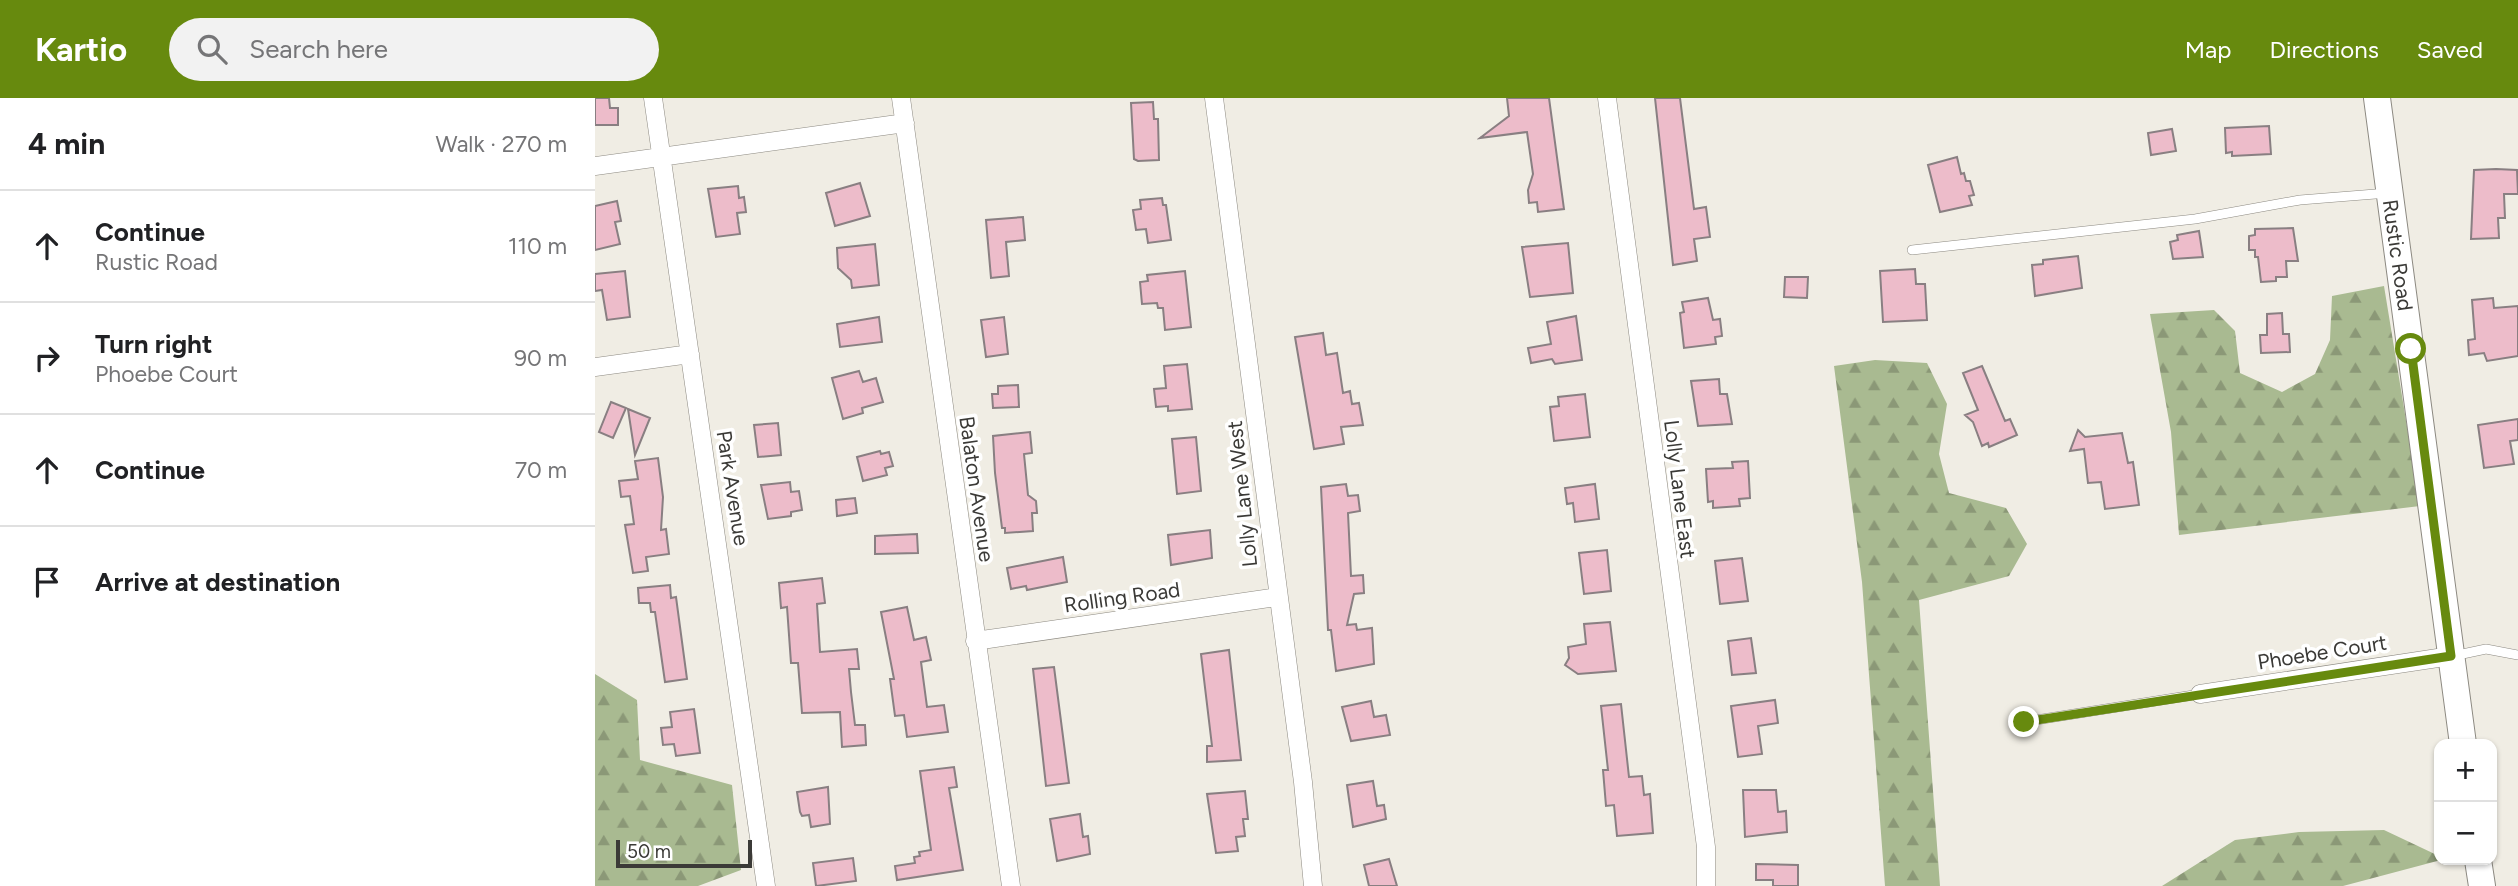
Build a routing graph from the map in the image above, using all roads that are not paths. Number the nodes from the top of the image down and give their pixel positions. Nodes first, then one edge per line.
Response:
1 (653, 98) edge
2 (901, 98) edge
3 (1215, 98) edge
4 (1607, 98) edge
5 (2377, 98) edge
6 (905, 123) junction
7 (660, 157) junction
8 (595, 166) edge
9 (2390, 193) junction
10 (1912, 250) dead end
11 (690, 354) junction
12 (595, 367) edge
13 (1276, 597) junction
14 (975, 641) junction
15 (2518, 655) edge
16 (2451, 656) junction
17 (2200, 694) joint
18 (2024, 722) dead end
19 (2462, 739) edge
20 (2479, 865) edge
21 (766, 886) edge
22 (1011, 886) edge
23 (1313, 886) edge
24 (1706, 886) edge
25 (2481, 886) edge

1 - 7 street, Park Avenue
2 - 6 street, Balaton Avenue
3 - 13 street, Lolly Lane West
4 - 24 street, Lolly Lane East
5 - 9 street, Rustic Road
6 - 7 street
6 - 14 street, Balaton Avenue
7 - 8 street
7 - 11 street, Park Avenue
9 - 10 lane
9 - 16 street, Rustic Road
11 - 12 street
11 - 21 street, Park Avenue
13 - 14 street, Rolling Road
13 - 23 street, Lolly Lane West
14 - 22 street, Balaton Avenue
15 - 16 lane
16 - 17 street, Phoebe Court
16 - 19 street, Rustic Road
17 - 18 lane
20 - 25 street

